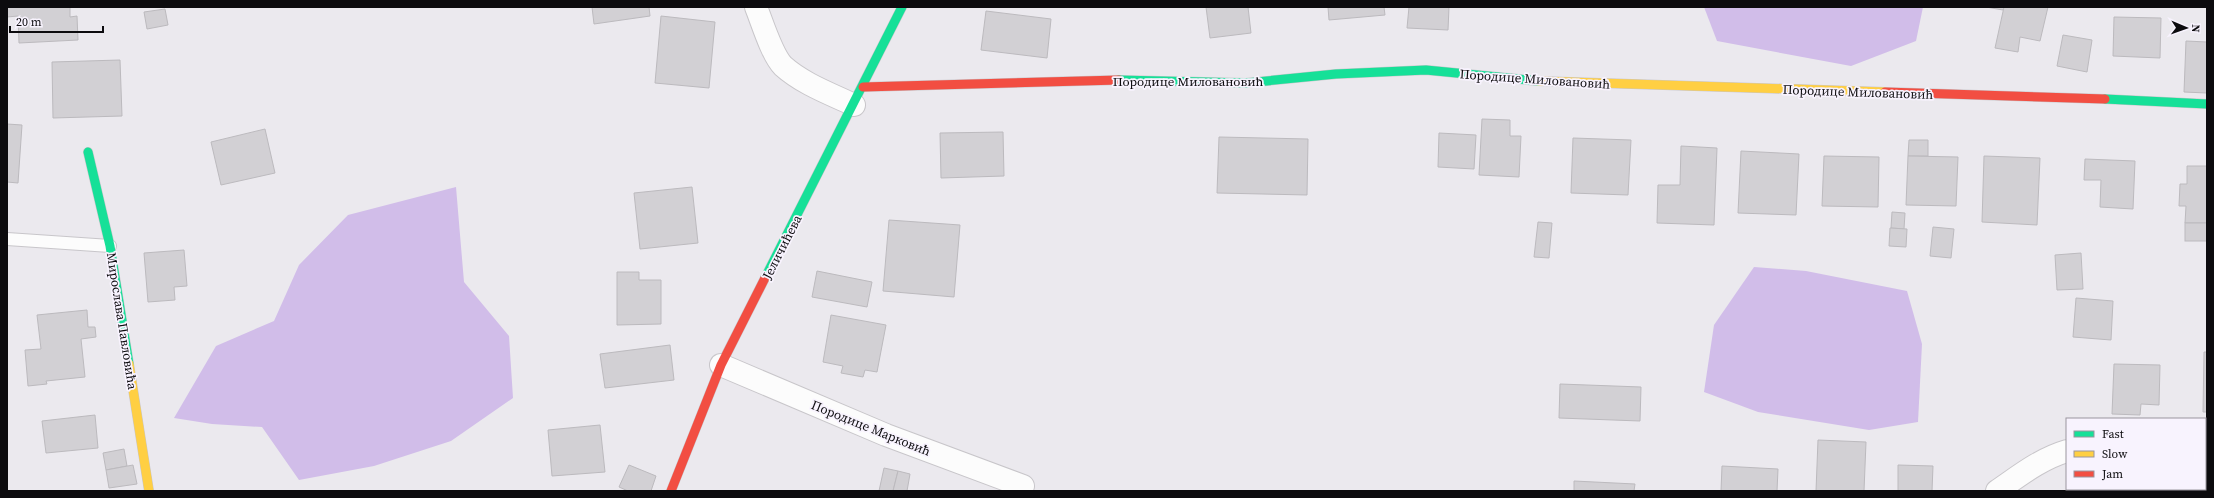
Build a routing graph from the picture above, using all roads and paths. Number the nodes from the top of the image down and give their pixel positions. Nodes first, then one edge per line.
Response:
1 (756, 7) edge
2 (902, 7) edge
3 (859, 96) junction
4 (2207, 104) edge
5 (88, 152) dead end
6 (7, 239) edge
7 (110, 246) junction
8 (721, 365) junction
9 (2066, 451) edge
10 (1023, 486) dead end
11 (150, 491) edge
12 (671, 491) edge
13 (1997, 491) edge

1 - 3 street
2 - 3 street, Јеличићева
3 - 4 street, Породице Миловановић
3 - 8 street, Јеличићева
5 - 7 street, Мирослава Павловића
6 - 7 lane
7 - 11 street, Мирослава Павловића
8 - 10 street, Породице Марковић
8 - 12 street, Јеличићева
9 - 13 street

